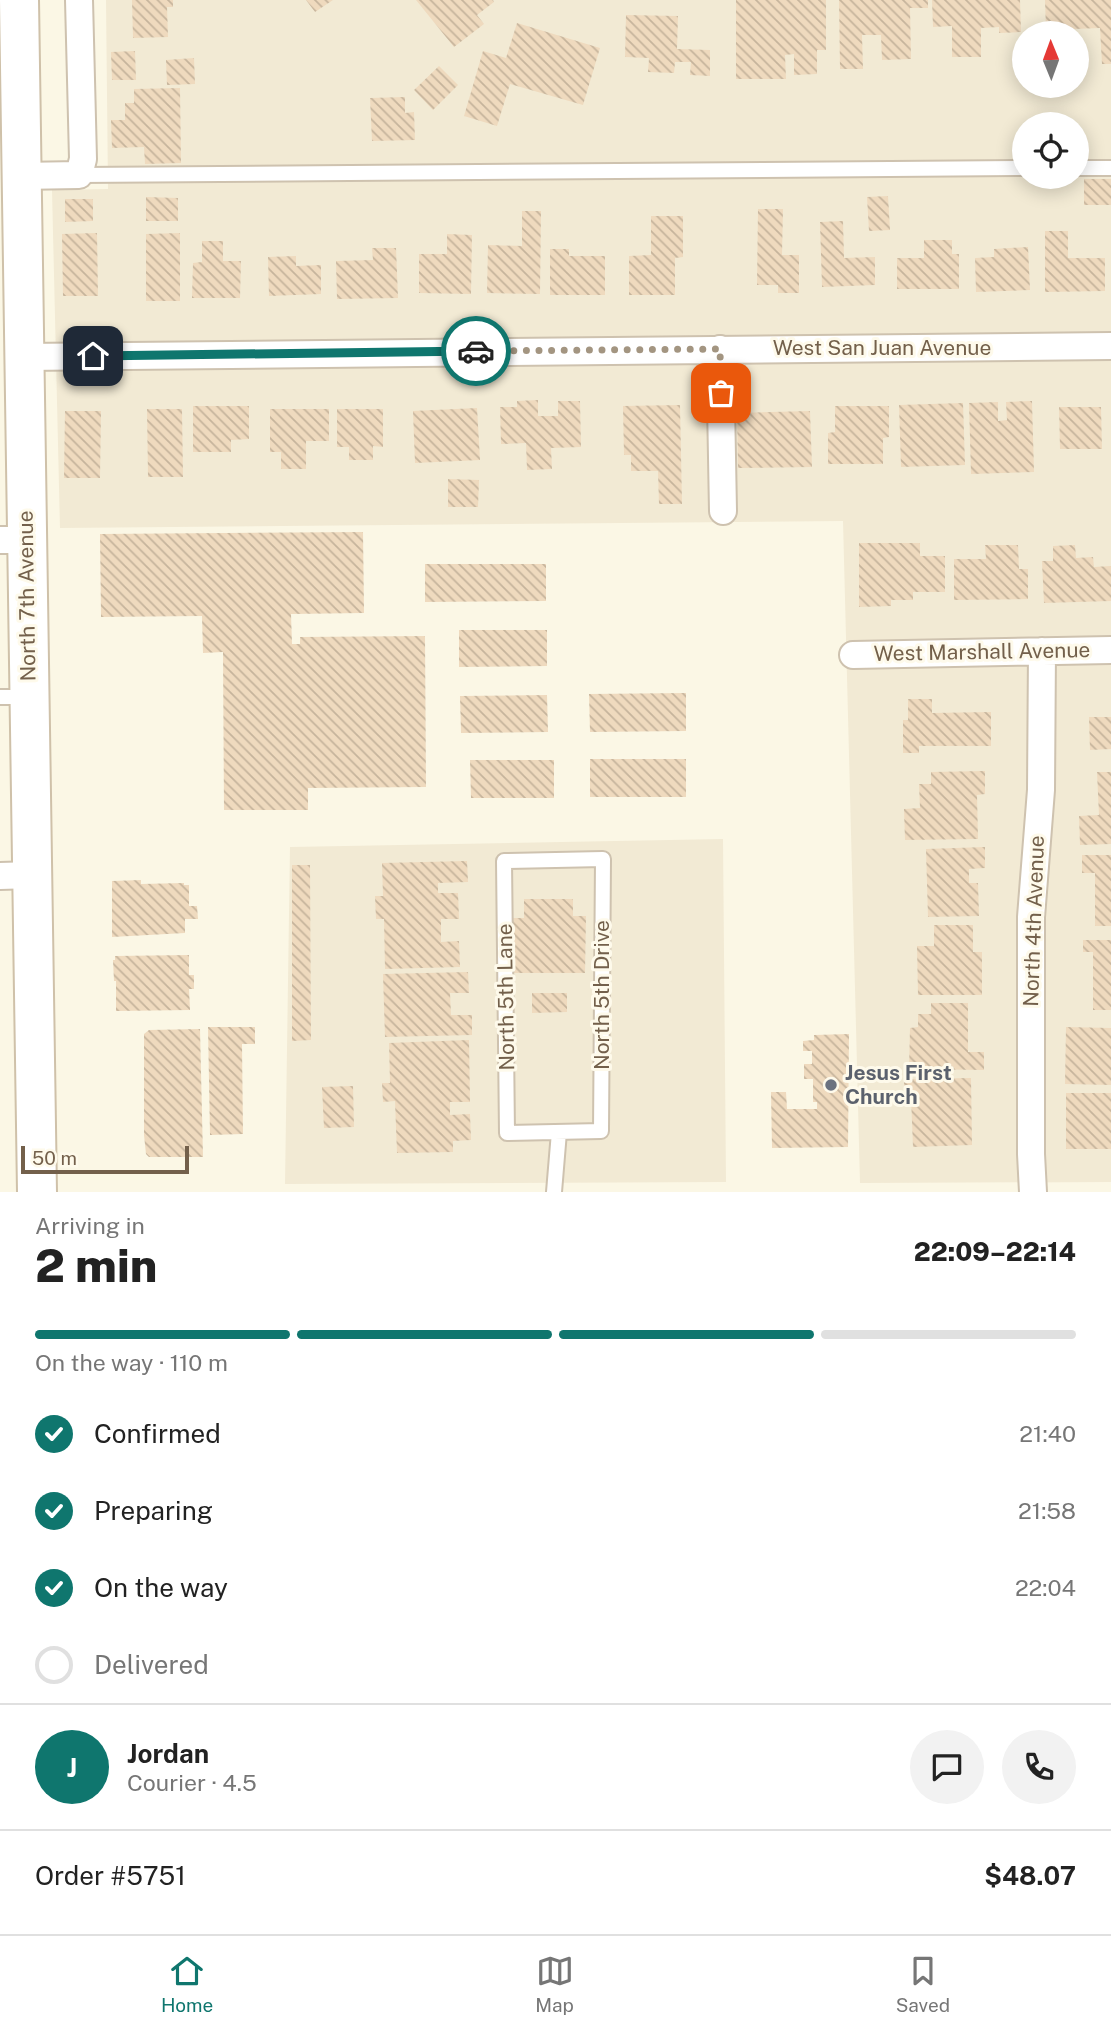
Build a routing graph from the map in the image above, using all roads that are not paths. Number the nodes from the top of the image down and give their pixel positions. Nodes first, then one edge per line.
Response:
1 (19, 0) edge
2 (79, 0) edge
3 (1012, 168) edge
4 (1089, 168) edge
5 (1111, 168) edge
6 (79, 175) junction
7 (14, 195) edge
8 (1111, 346) edge
9 (720, 349) junction
10 (19, 366) junction
11 (723, 511) dead end
12 (13, 540) edge
13 (1111, 650) edge
14 (1042, 651) junction
15 (853, 654) dead end
16 (15, 697) edge
17 (603, 859) joint
18 (16, 875) edge
19 (559, 1132) junction
20 (37, 1192) edge
21 (554, 1192) edge
22 (1033, 1192) edge

1 - 7 main road, North 7th Avenue
2 - 6 street
3 - 6 lane
4 - 5 lane
6 - 7 street
7 - 10 main road, North 7th Avenue
8 - 9 street, West San Juan Avenue
9 - 10 street, West San Juan Avenue
9 - 11 street
10 - 12 main road, North 7th Avenue
12 - 16 main road, North 7th Avenue
13 - 14 street, West Marshall Avenue
14 - 15 street, West Marshall Avenue
14 - 22 street, North 4th Avenue
16 - 18 main road, North 7th Avenue
17 - 19 lane, North 5th Drive
17 - 19 lane, North 5th Lane
18 - 20 main road, North 7th Avenue
19 - 21 lane

